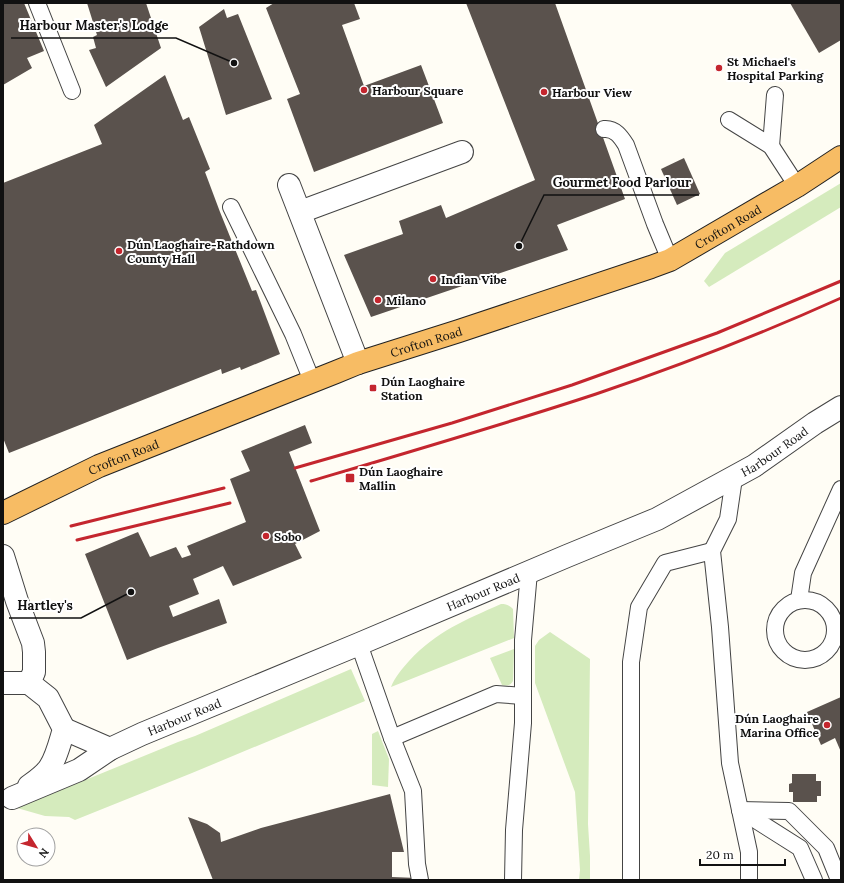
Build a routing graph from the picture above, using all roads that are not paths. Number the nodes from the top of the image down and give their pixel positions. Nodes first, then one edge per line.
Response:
1 (37, 3) edge
2 (72, 91) dead end
3 (775, 95) dead end
4 (729, 120) dead end
5 (604, 129) dead end
6 (771, 146) junction
7 (462, 152) dead end
8 (841, 157) edge
9 (289, 185) dead end
10 (797, 186) junction
11 (232, 207) dead end
12 (300, 212) junction
13 (670, 260) junction
14 (358, 363) junction
15 (312, 381) junction
16 (841, 407) edge
17 (734, 478) junction
18 (841, 489) edge
19 (3, 513) edge
20 (712, 551) junction
21 (3, 556) edge
22 (529, 572) junction
23 (799, 600) dead end
24 (359, 644) junction
25 (3, 683) edge
26 (29, 683) junction
27 (523, 696) junction
28 (64, 729) junction
29 (392, 738) junction
30 (110, 749) junction
31 (8, 800) edge
32 (740, 810) junction
33 (420, 880) edge
34 (513, 880) edge
35 (631, 880) edge
36 (749, 880) edge
37 (814, 880) edge
38 (839, 880) edge

1 - 2 lane
3 - 6 lane
4 - 6 lane
5 - 13 lane
6 - 10 lane
7 - 12 street
8 - 10 highway, Crofton Road
9 - 12 street
10 - 13 highway, Crofton Road
11 - 15 lane
12 - 14 street
13 - 14 highway, Crofton Road
14 - 15 highway, Crofton Road
15 - 19 highway, Crofton Road
16 - 17 street, Harbour Road
17 - 20 lane
17 - 22 street, Harbour Road
18 - 23 lane
20 - 32 lane
20 - 35 lane
21 - 26 street
22 - 24 street, Harbour Road
22 - 27 lane
24 - 29 lane
24 - 30 street, Harbour Road
25 - 26 street
26 - 28 street
27 - 29 lane
27 - 34 lane
28 - 30 street
28 - 31 street
29 - 33 lane
30 - 31 street, Harbour Road
32 - 36 lane
32 - 37 lane
32 - 38 lane

